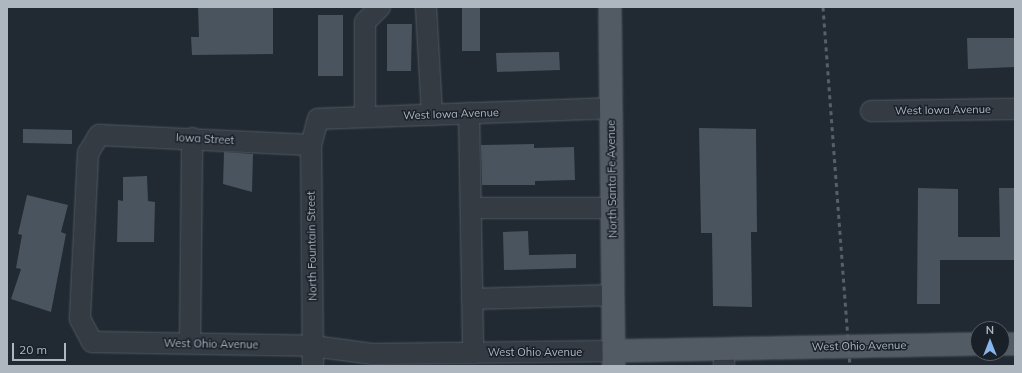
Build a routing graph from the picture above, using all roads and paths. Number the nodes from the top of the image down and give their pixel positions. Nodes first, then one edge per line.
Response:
1 (380, 7) edge
2 (426, 7) edge
3 (610, 7) edge
4 (612, 108) junction
5 (1015, 109) edge
6 (871, 111) dead end
7 (469, 113) junction
8 (432, 115) junction
9 (365, 117) junction
10 (192, 138) junction
11 (311, 145) junction
12 (470, 208) junction
13 (612, 208) junction
14 (613, 295) junction
15 (472, 299) junction
16 (92, 342) joint
17 (190, 343) junction
18 (970, 344) edge
19 (313, 346) junction
20 (473, 353) junction
21 (724, 357) edge
22 (614, 359) edge
23 (313, 366) edge

1 - 9 street
2 - 8 street
3 - 4 main road, North Santa Fe Avenue
4 - 7 street, West Iowa Avenue
4 - 13 main road, North Santa Fe Avenue
5 - 6 street, West Iowa Avenue
7 - 8 street, West Iowa Avenue
7 - 12 street
8 - 9 street, West Iowa Avenue
9 - 11 street, West Iowa Avenue
10 - 11 street, Iowa Street
10 - 16 street, Iowa Street
10 - 17 street
11 - 19 street, North Fountain Street
12 - 13 street
12 - 15 street
13 - 14 main road, North Santa Fe Avenue
14 - 15 street
14 - 22 main road, North Santa Fe Avenue
15 - 20 street
16 - 17 street, West Ohio Avenue
17 - 19 street, West Ohio Avenue
18 - 21 main road, West Ohio Avenue
19 - 20 street, West Ohio Avenue
19 - 23 street, North Fountain Street
20 - 22 street, West Ohio Avenue
21 - 22 main road, West Ohio Avenue

